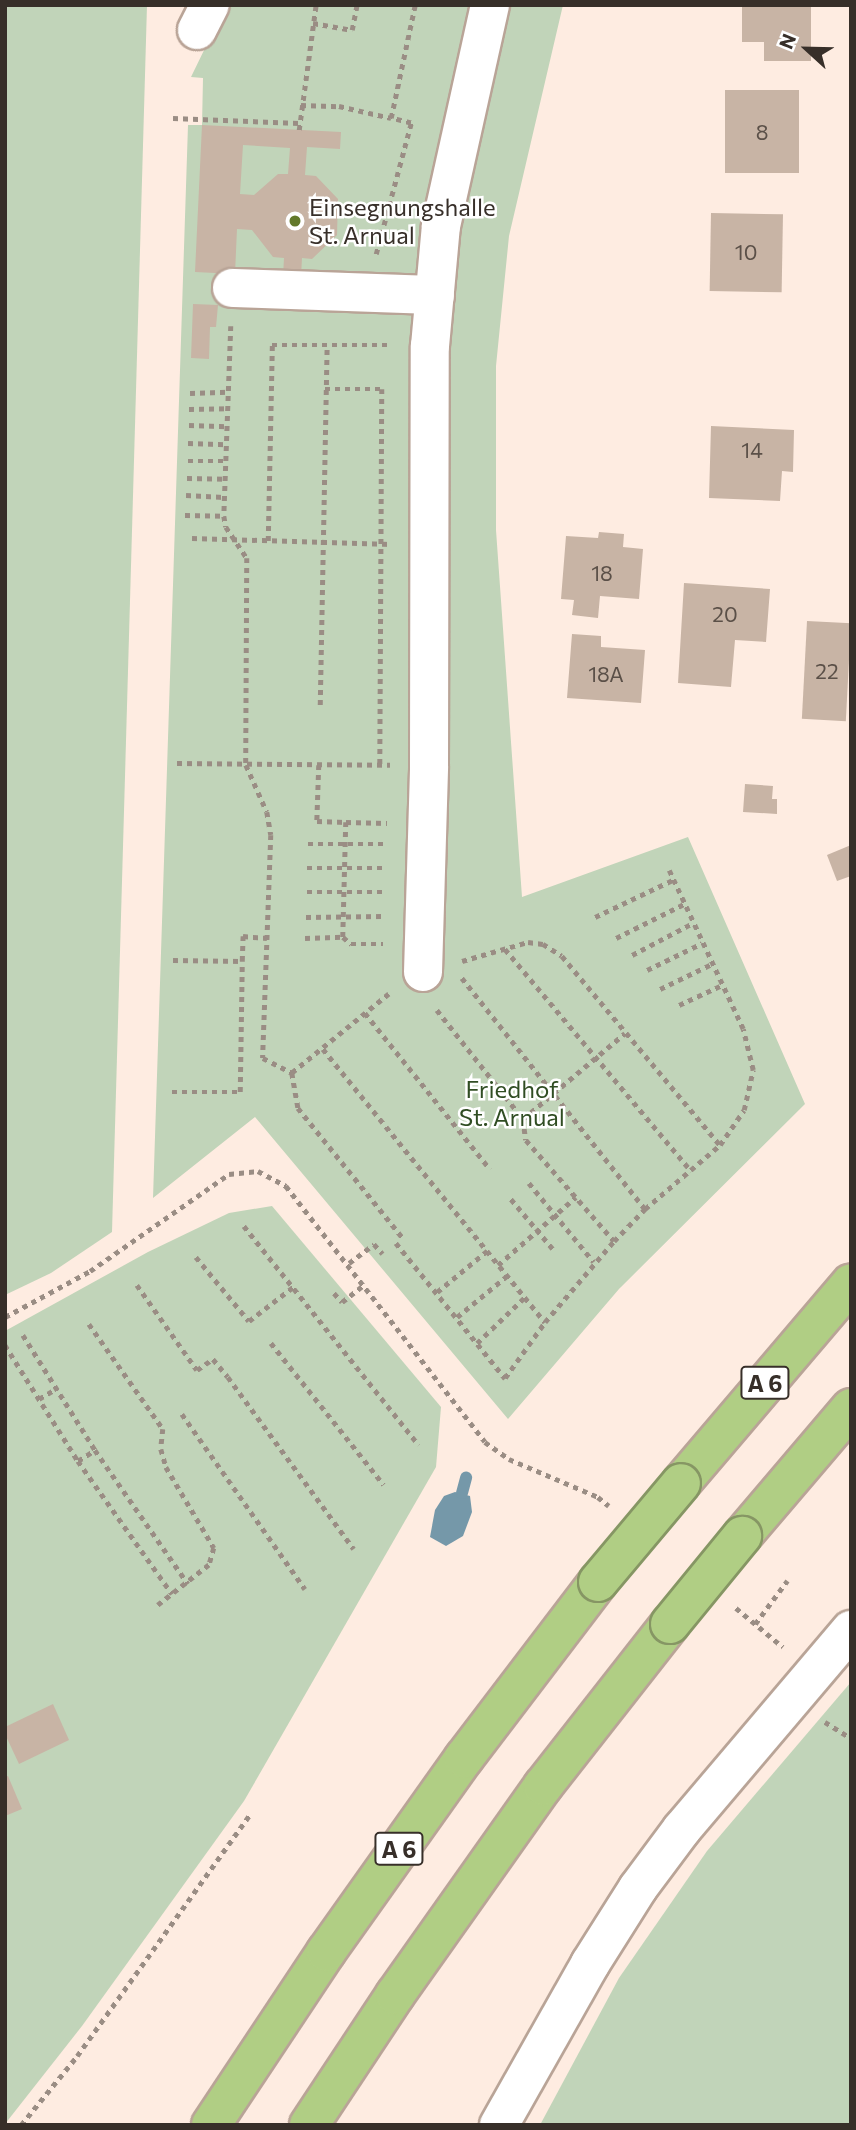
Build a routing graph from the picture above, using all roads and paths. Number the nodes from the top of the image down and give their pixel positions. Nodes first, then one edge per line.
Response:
1 (316, 5) edge
2 (357, 5) edge
3 (415, 5) edge
4 (490, 5) edge
5 (312, 23) junction
6 (301, 104) junction
7 (173, 118) dead end
8 (391, 118) junction
9 (299, 123) junction
10 (299, 130) dead end
11 (400, 166) junction
12 (408, 168) dead end
13 (232, 288) joint
14 (365, 292) junction
15 (435, 295) junction
16 (327, 345) junction
17 (430, 346) junction
18 (325, 389) junction
19 (228, 392) junction
20 (190, 393) dead end
21 (228, 408) junction
22 (189, 409) dead end
23 (189, 425) dead end
24 (227, 426) junction
25 (188, 443) dead end
26 (226, 444) junction
27 (188, 461) dead end
28 (226, 461) junction
29 (187, 478) dead end
30 (226, 479) junction
31 (186, 495) dead end
32 (224, 497) junction
33 (185, 515) dead end
34 (224, 516) junction
35 (192, 538) dead end
36 (237, 540) junction
37 (268, 541) junction
38 (321, 542) junction
39 (380, 544) junction
40 (430, 545) junction
41 (320, 705) dead end
42 (177, 763) dead end
43 (246, 765) junction
44 (319, 765) junction
45 (380, 765) junction
46 (429, 766) junction
47 (346, 822) junction
48 (387, 823) dead end
49 (308, 844) dead end
50 (345, 844) junction
51 (386, 844) dead end
52 (307, 868) dead end
53 (345, 868) junction
54 (385, 868) dead end
55 (669, 870) dead end
56 (673, 880) junction
57 (307, 892) dead end
58 (344, 892) junction
59 (385, 892) dead end
60 (684, 904) junction
61 (383, 916) dead end
62 (306, 917) dead end
63 (344, 917) junction
64 (595, 917) dead end
65 (693, 923) junction
66 (343, 937) junction
67 (617, 937) dead end
68 (267, 938) junction
69 (305, 938) dead end
70 (702, 943) junction
71 (505, 948) junction
72 (632, 955) dead end
73 (173, 960) dead end
74 (243, 961) junction
75 (427, 964) junction
76 (712, 964) junction
77 (647, 970) dead end
78 (722, 985) junction
79 (660, 989) dead end
80 (679, 1005) dead end
81 (365, 1013) junction
82 (625, 1033) junction
83 (323, 1049) junction
84 (595, 1058) junction
85 (292, 1073) junction
86 (172, 1092) dead end
87 (554, 1093) junction
88 (523, 1119) junction
89 (720, 1145) junction
90 (490, 1169) dead end
91 (691, 1171) junction
92 (528, 1183) dead end
93 (576, 1197) junction
94 (511, 1199) dead end
95 (645, 1209) junction
96 (555, 1215) junction
97 (244, 1226) dead end
98 (537, 1230) junction
99 (403, 1238) dead end
100 (614, 1241) junction
101 (396, 1243) dead end
102 (553, 1249) dead end
103 (487, 1251) junction
104 (383, 1254) dead end
105 (196, 1257) dead end
106 (594, 1262) junction
107 (349, 1263) junction
108 (498, 1265) junction
109 (507, 1276) junction
110 (851, 1283) edge
111 (365, 1284) junction
112 (137, 1285) dead end
113 (293, 1287) junction
114 (437, 1292) junction
115 (334, 1293) dead end
116 (526, 1297) junction
117 (5, 1317) edge
118 (457, 1317) junction
119 (545, 1322) junction
120 (89, 1324) dead end
121 (23, 1335) dead end
122 (271, 1343) dead end
123 (477, 1343) junction
124 (5, 1345) edge
125 (57, 1388) junction
126 (39, 1399) junction
127 (851, 1408) edge
128 (182, 1414) dead end
129 (419, 1445) dead end
130 (96, 1450) junction
131 (78, 1461) junction
132 (384, 1485) dead end
133 (598, 1497) dead end
134 (354, 1549) dead end
135 (787, 1581) dead end
136 (188, 1584) junction
137 (305, 1588) dead end
138 (172, 1594) junction
139 (158, 1605) dead end
140 (746, 1617) dead end
141 (755, 1624) junction
142 (851, 1630) edge
143 (814, 1672) junction
144 (251, 1813) dead end
145 (21, 2125) edge
146 (211, 2125) edge
147 (309, 2125) edge
148 (499, 2125) edge

1 - 5 path
2 - 5 path
3 - 8 path
4 - 15 street
5 - 6 path
6 - 8 path
6 - 9 path
7 - 9 path
8 - 11 path
9 - 10 path
11 - 12 path
11 - 14 path
13 - 14 street
13 - 19 path
14 - 15 street
15 - 17 street
16 - 17 path
16 - 18 path
16 - 37 path
17 - 40 street
18 - 38 path
18 - 39 path
19 - 20 path
19 - 21 path
21 - 22 path
21 - 24 path
23 - 24 path
24 - 26 path
25 - 26 path
26 - 28 path
27 - 28 path
28 - 30 path
29 - 30 path
30 - 32 path
31 - 32 path
32 - 34 path
33 - 34 path
34 - 36 path
35 - 36 path
36 - 37 path
36 - 43 path
37 - 38 path
38 - 39 path
38 - 41 path
39 - 40 path
39 - 45 path
40 - 46 street
42 - 43 path
43 - 44 path
43 - 68 path
44 - 45 path
44 - 47 path
45 - 46 path
46 - 75 street
47 - 48 path
47 - 50 path
49 - 50 path
50 - 51 path
50 - 53 path
52 - 53 path
53 - 54 path
53 - 58 path
55 - 56 path
56 - 60 path
56 - 64 path
57 - 58 path
58 - 59 path
58 - 63 path
60 - 65 path
60 - 67 path
61 - 63 path
62 - 63 path
63 - 66 path
65 - 70 path
65 - 72 path
66 - 69 path
66 - 75 path
68 - 74 path
68 - 85 path
70 - 76 path
70 - 77 path
71 - 75 path
71 - 82 path
71 - 84 path
73 - 74 path
74 - 86 path
75 - 81 path
75 - 87 path
75 - 88 path
76 - 78 path
76 - 79 path
78 - 80 path
78 - 89 path
81 - 83 path
81 - 90 path
82 - 84 path
82 - 89 path
83 - 85 path
83 - 103 path
84 - 87 path
84 - 91 path
85 - 99 path
87 - 88 path
87 - 95 path
88 - 93 path
89 - 91 path
91 - 95 path
92 - 96 path
93 - 96 path
93 - 100 path
94 - 98 path
95 - 100 path
96 - 98 path
96 - 106 path
97 - 113 path
98 - 102 path
98 - 108 path
100 - 106 path
101 - 114 path
103 - 108 path
103 - 114 path
104 - 107 path
105 - 113 path
106 - 119 path
107 - 111 path
107 - 117 path
108 - 109 path
109 - 116 path
109 - 118 path
110 - 146 highway, A 6, bridge
111 - 115 path
111 - 133 path
112 - 134 path
113 - 129 path
114 - 118 path
116 - 119 path
116 - 123 path
118 - 123 path
119 - 123 path
120 - 136 path
121 - 125 path
122 - 132 path
124 - 126 path
125 - 126 path
125 - 130 path
126 - 131 path
127 - 147 highway, bridge
128 - 137 path
130 - 131 path
130 - 136 path
131 - 138 path
135 - 141 path
136 - 138 path
138 - 139 path
140 - 141 path
141 - 143 path
142 - 143 street
143 - 148 street
144 - 145 path

